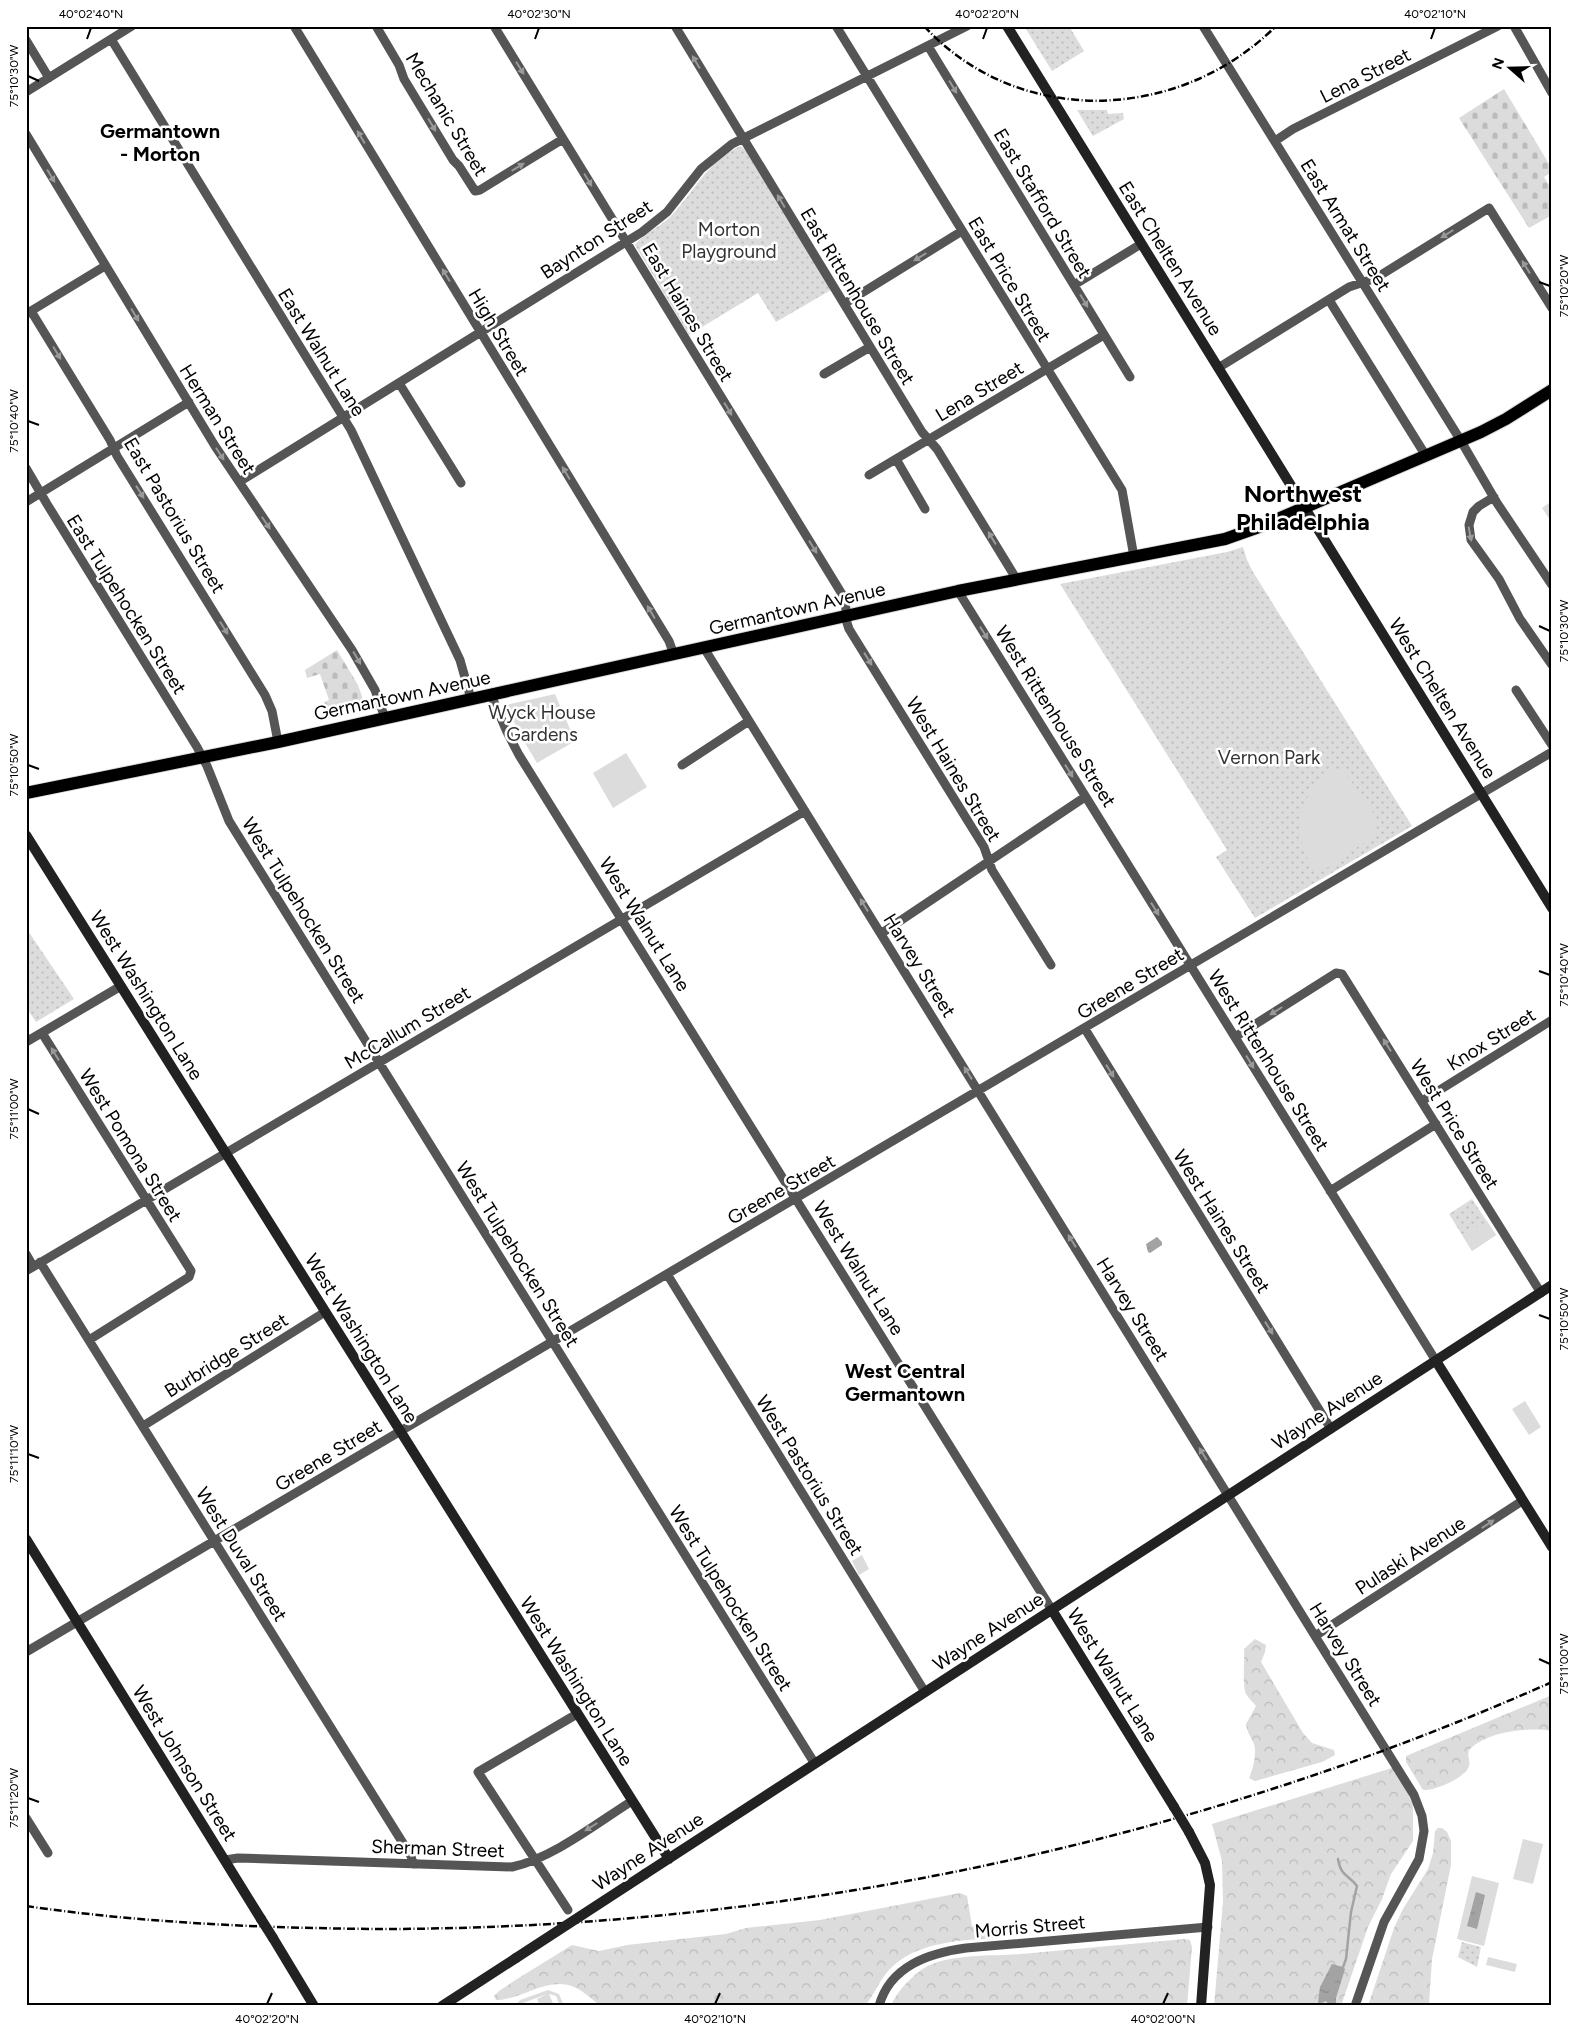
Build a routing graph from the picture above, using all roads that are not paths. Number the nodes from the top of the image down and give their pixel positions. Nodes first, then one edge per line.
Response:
1 (132, 26) edge
2 (294, 26) edge
3 (376, 26) edge
4 (494, 26) edge
5 (675, 26) edge
6 (836, 26) edge
7 (966, 26) edge
8 (1007, 26) edge
9 (1203, 26) edge
10 (1498, 26) edge
11 (1514, 26) edge
12 (111, 39) junction
13 (26, 40) edge
14 (928, 46) junction
15 (867, 76) junction
16 (49, 78) junction
17 (26, 92) edge
18 (1552, 93) edge
19 (26, 134) edge
20 (743, 138) junction
21 (563, 139) junction
22 (1275, 141) junction
23 (962, 231) junction
24 (626, 241) junction
25 (1141, 244) junction
26 (105, 266) junction
27 (1362, 283) junction
28 (1074, 285) junction
29 (1329, 300) junction
30 (844, 304) junction
31 (1552, 308) edge
32 (29, 313) edge
33 (480, 332) junction
34 (1104, 334) junction
35 (870, 347) junction
36 (1218, 368) junction
37 (1047, 370) junction
38 (824, 374) dead end
39 (1130, 377) dead end
40 (399, 383) junction
41 (1552, 390) edge
42 (189, 402) junction
43 (343, 417) junction
44 (929, 440) junction
45 (1461, 441) junction
46 (114, 448) junction
47 (1426, 456) junction
48 (896, 459) junction
49 (26, 468) edge
50 (870, 475) dead end
51 (239, 482) junction
52 (461, 483) dead end
53 (40, 493) junction
54 (1494, 497) junction
55 (26, 502) edge
56 (1304, 508) junction
57 (925, 509) dead end
58 (1134, 557) junction
59 (1017, 580) junction
60 (1552, 585) edge
61 (958, 591) junction
62 (846, 616) junction
63 (704, 648) junction
64 (674, 655) junction
65 (1552, 665) edge
66 (1516, 690) dead end
67 (491, 695) junction
68 (471, 699) junction
69 (385, 718) junction
70 (749, 722) junction
71 (278, 742) junction
72 (1552, 745) edge
73 (1552, 752) edge
74 (202, 757) junction
75 (682, 765) dead end
76 (26, 793) edge
77 (1481, 793) junction
78 (1085, 797) junction
79 (805, 811) junction
80 (26, 835) edge
81 (989, 861) junction
82 (1552, 908) edge
83 (622, 919) junction
84 (882, 933) junction
85 (1050, 965) dead end
86 (1190, 966) junction
87 (121, 986) junction
88 (1552, 1020) edge
89 (1084, 1029) junction
90 (42, 1033) junction
91 (1234, 1037) junction
92 (26, 1042) edge
93 (379, 1062) junction
94 (978, 1091) junction
95 (1422, 1101) junction
96 (1436, 1124) junction
97 (225, 1152) junction
98 (1330, 1191) junction
99 (146, 1199) junction
100 (796, 1199) junction
101 (26, 1254) edge
102 (33, 1266) edge
103 (667, 1274) junction
104 (1552, 1286) edge
105 (1541, 1293) junction
106 (325, 1312) junction
107 (89, 1340) junction
108 (553, 1342) junction
109 (1436, 1361) junction
110 (143, 1426) junction
111 (1331, 1429) junction
112 (400, 1431) junction
113 (1229, 1495) junction
114 (1522, 1501) junction
115 (26, 1539) edge
116 (214, 1541) junction
117 (1552, 1547) edge
118 (1052, 1610) junction
119 (77, 1622) junction
120 (1315, 1636) junction
121 (26, 1652) edge
122 (925, 1692) junction
123 (577, 1714) junction
124 (815, 1764) junction
125 (632, 1800) junction
126 (26, 1818) edge
127 (48, 1853) dead end
128 (669, 1859) junction
129 (225, 1860) junction
130 (535, 1860) junction
131 (413, 1864) junction
132 (568, 1910) dead end
133 (1208, 1927) junction
134 (314, 2006) edge
135 (442, 2006) edge
136 (879, 2006) edge
137 (1200, 2006) edge
138 (1355, 2006) edge

1 - 12 street
33 -> 2 street, High Street
3 -> 21 street, Mechanic Street
4 -> 21 street, East Haines Street
20 -> 5 street, East Rittenhouse Street
6 - 15 street, East Price Street
7 - 14 street, Baynton Street
8 - 25 main road, East Chelten Avenue
9 - 22 street, East Armat Street
10 - 22 street, Lena Street
11 - 18 street
12 - 16 street
12 - 43 street, East Walnut Lane
13 - 16 street
14 - 15 street, Baynton Street
14 -> 28 street, East Stafford Street
15 - 20 street, Baynton Street
15 - 23 street, East Price Street
16 - 17 street
19 -> 26 street, Herman Street
20 - 24 street, Baynton Street
30 -> 20 street, East Rittenhouse Street
21 -> 24 street, East Haines Street
22 - 27 street, East Armat Street
23 -> 30 street
23 - 37 street, East Price Street
24 - 33 street, Baynton Street
24 -> 62 street, East Haines Street
25 - 28 street
25 - 36 main road, East Chelten Avenue
26 - 32 street
26 -> 42 street, Herman Street
27 - 29 street
31 -> 27 street
27 - 45 street, East Armat Street
28 -> 34 street, East Stafford Street
29 - 36 street
29 - 47 street
30 - 35 street, East Rittenhouse Street
32 -> 46 street, East Pastorius Street
33 - 40 street, Baynton Street
64 -> 33 street, High Street
34 - 37 street, Lena Street
34 - 39 street, East Stafford Street
35 - 38 street
35 - 44 street, East Rittenhouse Street
36 - 56 main road, East Chelten Avenue
37 - 44 street, Lena Street
37 - 58 street, East Price Street
40 - 43 street, Baynton Street
40 - 52 street
41 - 45 main road, Germantown Avenue
42 - 46 street
42 -> 51 street, Herman Street
43 - 51 street, Baynton Street
43 - 68 street, East Walnut Lane
44 - 48 street, Lena Street
59 -> 44 street, East Rittenhouse Street
45 - 47 main road, Germantown Avenue
45 - 54 street, East Armat Street
46 - 53 street
46 -> 71 street, East Pastorius Street
47 - 56 main road, Germantown Avenue
48 - 50 street, Lena Street
48 - 57 street
49 - 53 street, East Tulpehocken Street
51 -> 69 street, Herman Street
53 - 55 street
53 - 74 street, East Tulpehocken Street
54 - 60 street, East Armat Street
54 -> 65 street
56 - 58 main road, Germantown Avenue
56 - 77 main road, West Chelten Avenue
58 - 59 main road, Germantown Avenue
59 - 61 main road, Germantown Avenue
61 - 62 main road, Germantown Avenue
61 -> 78 street, West Rittenhouse Street
62 - 63 main road, Germantown Avenue
62 -> 81 street, West Haines Street
63 - 64 main road, Germantown Avenue
63 - 70 street, Harvey Street
64 - 67 main road, Germantown Avenue
66 - 72 street
67 - 68 main road, Germantown Avenue
67 - 83 street, West Walnut Lane
68 - 69 main road, Germantown Avenue
69 - 71 main road, Germantown Avenue
70 - 75 street
70 - 79 street, Harvey Street
71 - 74 main road, Germantown Avenue
73 - 77 street, Greene Street
74 - 76 main road, Germantown Avenue
74 - 93 street, West Tulpehocken Street
77 - 82 main road, West Chelten Avenue
77 - 86 street, Greene Street
78 - 81 street
78 -> 86 street, West Rittenhouse Street
79 - 83 street, McCallum Street
84 -> 79 street, Harvey Street
80 - 87 main road, West Washington Lane
81 - 84 street
81 - 85 street, West Haines Street
83 - 93 street, McCallum Street
83 - 100 street, West Walnut Lane
94 -> 84 street, Harvey Street
86 - 89 street, Greene Street
86 - 91 street, West Rittenhouse Street
87 - 90 street
87 - 97 main road, West Washington Lane
88 - 95 street, Knox Street
89 - 94 street, Greene Street
89 -> 111 street, West Haines Street
90 - 92 street
99 -> 90 street, West Pomona Street
95 -> 91 street, West Price Street
91 -> 98 street, West Rittenhouse Street
93 - 97 street, McCallum Street
93 - 108 street, West Tulpehocken Street
94 - 100 street, Greene Street
113 -> 94 street, Harvey Street
95 - 96 street, West Price Street
96 - 98 street
96 - 105 street, West Price Street
97 - 99 street, McCallum Street
97 - 106 main road, West Washington Lane
98 - 109 street, West Rittenhouse Street
99 - 102 street, McCallum Street
99 - 107 street, West Pomona Street
100 - 103 street, Greene Street
100 - 118 street, West Walnut Lane
101 - 102 street, West Duval Street
102 - 107 street, West Duval Street
103 - 108 street, Greene Street
103 - 122 street, West Pastorius Street
104 - 105 main road, Wayne Avenue
105 - 109 main road, Wayne Avenue
106 - 110 street, Burbridge Street
106 - 112 main road, West Washington Lane
107 - 110 street, West Duval Street
108 - 112 street, Greene Street
108 - 124 street, West Tulpehocken Street
109 - 111 main road, Wayne Avenue
109 - 114 main road, West Rittenhouse Street
110 - 116 street, West Duval Street
111 - 113 main road, Wayne Avenue
112 - 116 street, Greene Street
112 - 123 main road, West Washington Lane
113 - 118 main road, Wayne Avenue
113 - 120 street, Harvey Street
114 - 117 main road, West Rittenhouse Street
120 -> 114 street, Pulaski Avenue
115 - 119 main road, West Johnson Street
116 - 119 street, Greene Street
116 - 131 street, West Duval Street
118 - 122 main road, Wayne Avenue
118 - 133 main road, West Walnut Lane, bridge
119 - 121 street, Greene Street
119 - 129 main road, West Johnson Street
120 - 138 street, Harvey Street
122 - 124 main road, Wayne Avenue
123 - 125 main road, West Washington Lane
123 - 130 street
124 - 128 main road, Wayne Avenue
125 - 128 main road, West Washington Lane
125 -> 130 street, Sherman Street
126 - 127 street
128 - 135 main road, Wayne Avenue, bridge
129 - 131 street, Sherman Street
129 - 134 main road, West Johnson Street, bridge
130 - 131 street, Sherman Street
130 - 132 street
133 - 136 street, Morris Street
133 - 137 main road, West Walnut Lane

